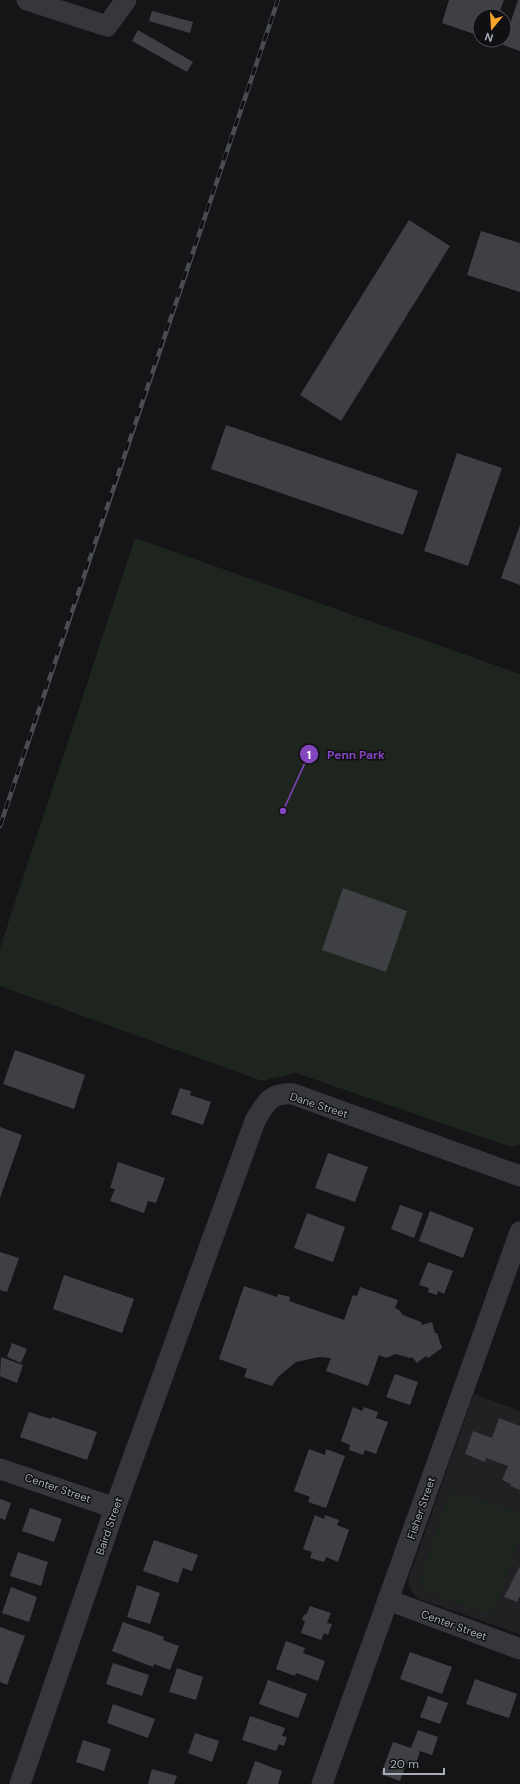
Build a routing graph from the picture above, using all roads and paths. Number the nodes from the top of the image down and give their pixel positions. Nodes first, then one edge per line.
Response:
1 (27, 0) edge
2 (126, 0) edge
3 (520, 1176) edge
4 (520, 1232) edge
5 (202, 1269) joint
6 (0, 1469) edge
7 (115, 1508) junction
8 (388, 1600) junction
9 (520, 1649) edge
10 (20, 1784) edge
11 (322, 1784) edge

1 - 2 street
3 - 5 street, Dane Street
4 - 8 street, Fisher Street
5 - 7 street, Baird Street
6 - 7 street, Center Street
7 - 10 street, Baird Street
8 - 9 street, Center Street
8 - 11 street, Fisher Street

